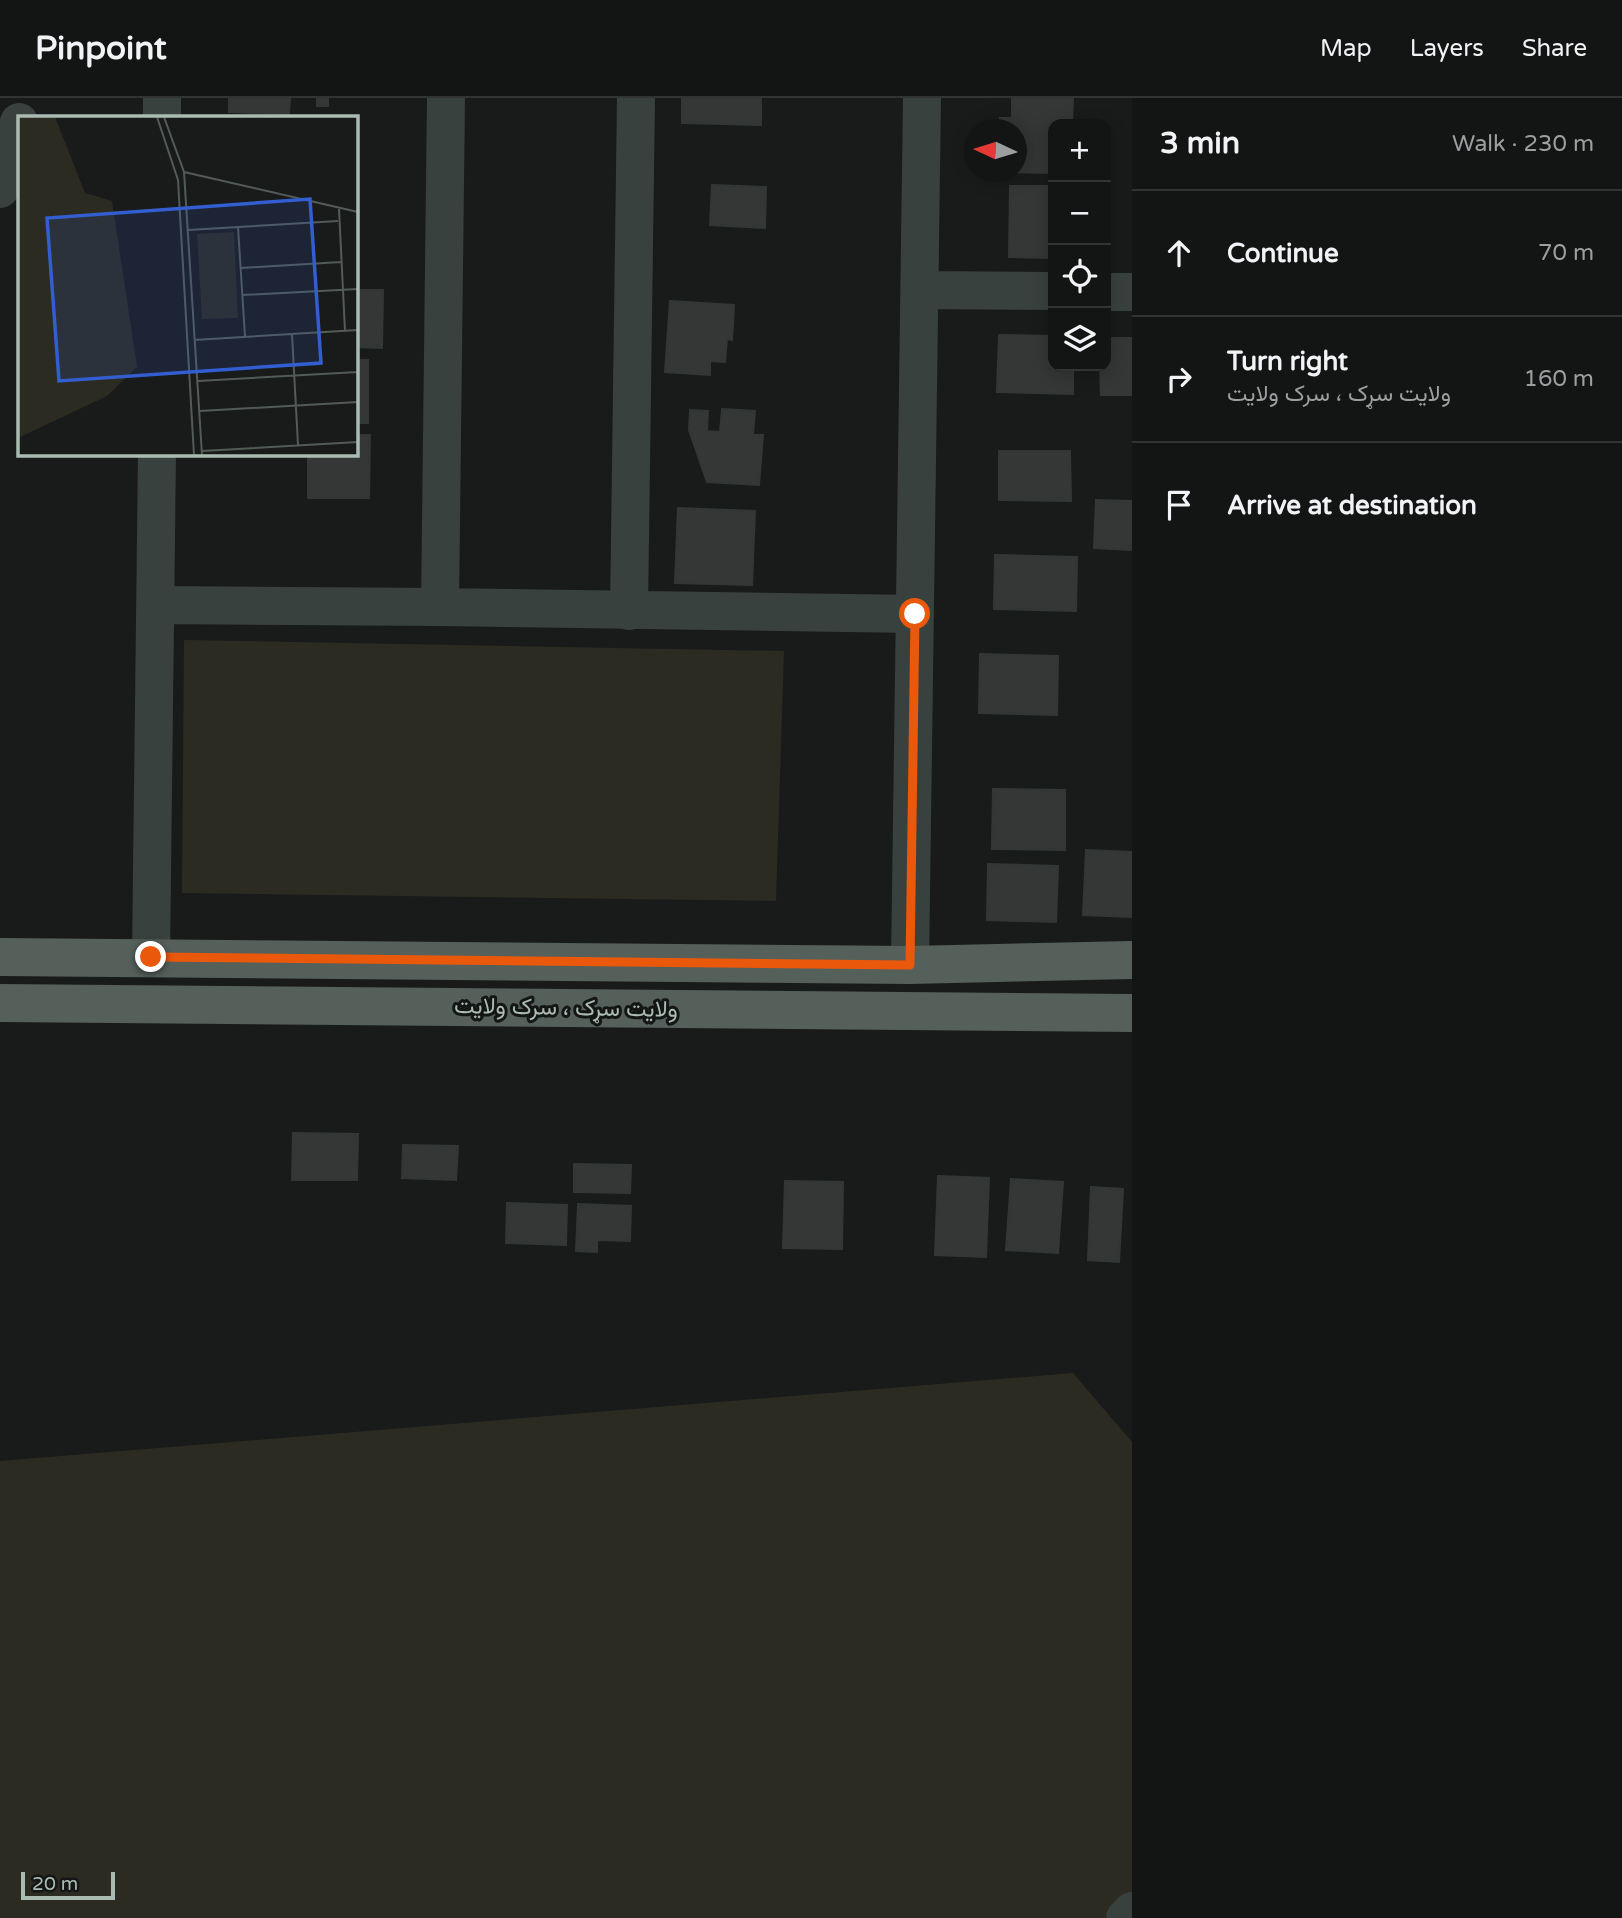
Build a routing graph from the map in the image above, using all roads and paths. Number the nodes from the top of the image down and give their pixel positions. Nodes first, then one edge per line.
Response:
1 (26, 98) edge
2 (162, 98) edge
3 (446, 98) edge
4 (636, 98) edge
5 (922, 98) edge
6 (21, 116) edge
7 (162, 116) edge
8 (18, 127) edge
9 (0, 189) edge
10 (920, 290) junction
11 (1048, 291) edge
12 (1111, 292) edge
13 (1132, 292) edge
14 (158, 455) edge
15 (156, 605) junction
16 (440, 607) junction
17 (629, 611) junction
18 (915, 614) junction
19 (0, 957) edge
20 (151, 957) junction
21 (1132, 960) edge
22 (910, 965) junction
23 (0, 1003) edge
24 (1132, 1013) edge
25 (1132, 1911) edge
26 (1125, 1918) edge

1 - 6 street
2 - 7 street
3 - 16 street
4 - 17 street
5 - 10 street
8 - 9 street
10 - 11 street
10 - 18 street
12 - 13 street
14 - 15 street
15 - 16 street
15 - 20 street
16 - 17 street
17 - 18 street
18 - 22 street
19 - 20 main road, ولایت سړک ، سرک ولایت
20 - 22 main road, ولایت سړک ، سرک ولایت
21 - 22 main road, ولایت سړک ، سرک ولایت
23 - 24 main road, ولایت سړک ، سرک ولایت
25 - 26 street

